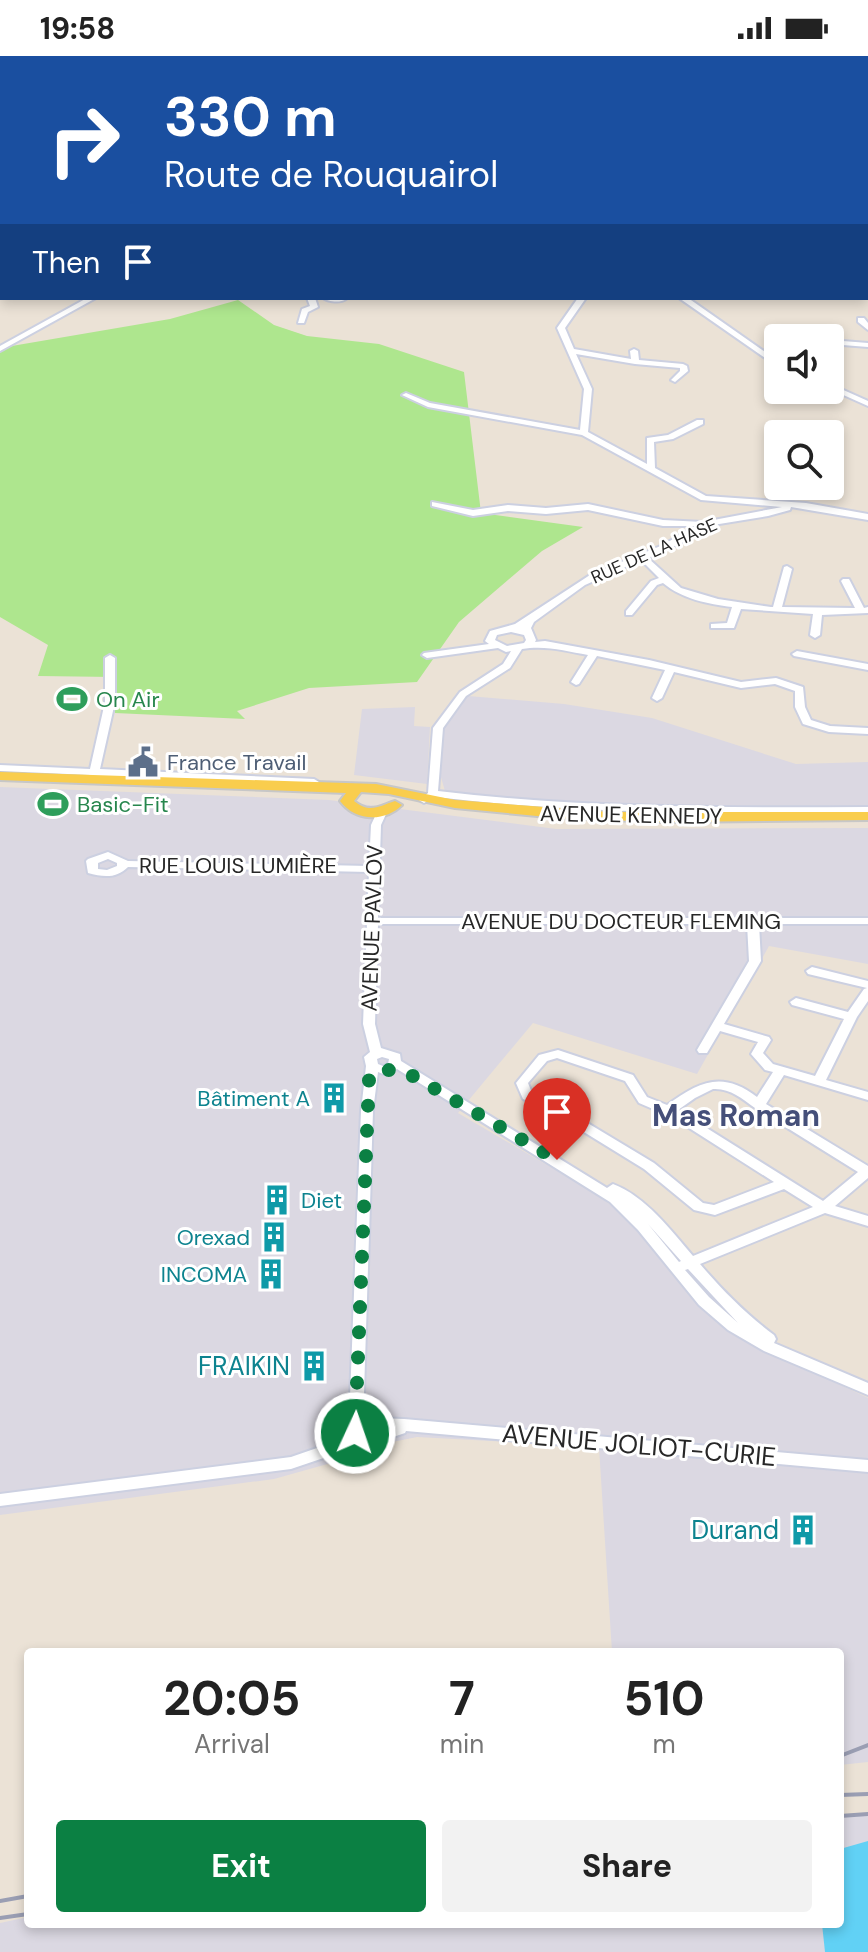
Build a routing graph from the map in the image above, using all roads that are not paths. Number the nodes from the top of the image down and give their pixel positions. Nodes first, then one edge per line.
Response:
1 (88, 300) edge
2 (312, 300) edge
3 (581, 300) edge
4 (686, 300) edge
5 (861, 320) dead end
6 (301, 321) dead end
7 (868, 328) edge
8 (844, 343) edge
9 (868, 345) edge
10 (0, 349) edge
11 (571, 351) junction
12 (634, 351) dead end
13 (764, 355) edge
14 (635, 362) junction
15 (675, 380) dead end
16 (844, 393) edge
17 (406, 395) dead end
18 (868, 404) edge
19 (700, 422) dead end
20 (584, 433) junction
21 (651, 467) junction
22 (435, 504) dead end
23 (790, 507) junction
24 (868, 517) edge
25 (705, 524) junction
26 (642, 557) junction
27 (787, 569) dead end
28 (663, 580) junction
29 (846, 581) dead end
30 (738, 604) junction
31 (777, 609) junction
32 (864, 610) edge
33 (818, 612) junction
34 (629, 613) dead end
35 (714, 626) dead end
36 (815, 635) dead end
37 (512, 643) junction
38 (594, 653) junction
39 (797, 654) dead end
40 (427, 655) dead end
41 (110, 658) dead end
42 (868, 667) edge
43 (670, 669) junction
44 (576, 682) dead end
45 (657, 698) dead end
46 (868, 731) edge
47 (0, 768) edge
48 (94, 774) junction
49 (0, 776) edge
50 (0, 784) edge
51 (349, 793) junction
52 (429, 797) junction
53 (387, 809) junction
54 (868, 810) edge
55 (868, 819) edge
56 (123, 864) dead end
57 (374, 864) junction
58 (373, 921) junction
59 (753, 921) junction
60 (868, 921) edge
61 (812, 971) dead end
62 (868, 985) edge
63 (868, 992) edge
64 (796, 1002) dead end
65 (851, 1017) junction
66 (717, 1026) junction
67 (703, 1050) dead end
68 (381, 1052) junction
69 (385, 1070) junction
70 (780, 1071) junction
71 (819, 1082) junction
72 (868, 1096) edge
73 (759, 1105) junction
74 (666, 1112) junction
75 (868, 1171) edge
76 (786, 1183) junction
77 (824, 1208) junction
78 (868, 1221) edge
79 (684, 1265) junction
80 (868, 1389) edge
81 (358, 1436) junction
82 (868, 1466) edge
83 (0, 1500) edge

1 - 10 street
2 - 6 street
3 - 11 street
4 - 13 street
5 - 7 street
8 - 9 street
11 - 14 street
11 - 20 street
12 - 14 street
14 - 15 street
16 - 18 street
17 - 20 street
19 - 21 street
20 - 21 street
21 - 23 street
22 - 25 street
23 - 24 street
23 - 25 street, RUE DE LA HASE
25 - 26 street, RUE DE LA HASE
26 - 28 street
26 - 37 street, RUE DE LA HASE
27 - 31 street
28 - 30 street
28 - 34 street
29 - 32 street
30 - 31 street
30 - 35 street
31 - 33 street
32 - 33 street
33 - 36 street
37 - 37 street
37 - 38 street
37 - 40 street
37 - 52 street
38 - 43 street
38 - 44 street
39 - 42 street
41 - 48 street
43 - 45 street
43 - 46 street
47 - 48 street
48 - 51 street
49 - 51 main road
50 - 51 main road
51 - 53 main road
51 - 53 main road
52 - 53 main road, AVENUE KENNEDY
52 - 54 street
52 - 55 main road, AVENUE KENNEDY
53 - 55 main road, AVENUE KENNEDY
53 - 57 street, AVENUE PAVLOV
56 - 57 street, RUE LOUIS LUMIÈRE
57 - 58 street, AVENUE PAVLOV
58 - 59 street, AVENUE DU DOCTEUR FLEMING
58 - 68 street, AVENUE PAVLOV
59 - 60 street, AVENUE DU DOCTEUR FLEMING
59 - 66 street
61 - 62 street
63 - 65 street
64 - 65 street
65 - 71 street
66 - 67 street
66 - 70 street
68 - 69 street
68 - 69 street
69 - 79 street
69 - 81 street
70 - 71 street
70 - 73 street
71 - 72 street
73 - 74 street
73 - 75 street
74 - 76 street
74 - 76 street
75 - 77 street
76 - 77 street
77 - 78 street
77 - 79 street
79 - 80 street
81 - 82 street, AVENUE JOLIOT-CURIE
81 - 83 street, AVENUE JOLIOT-CURIE

